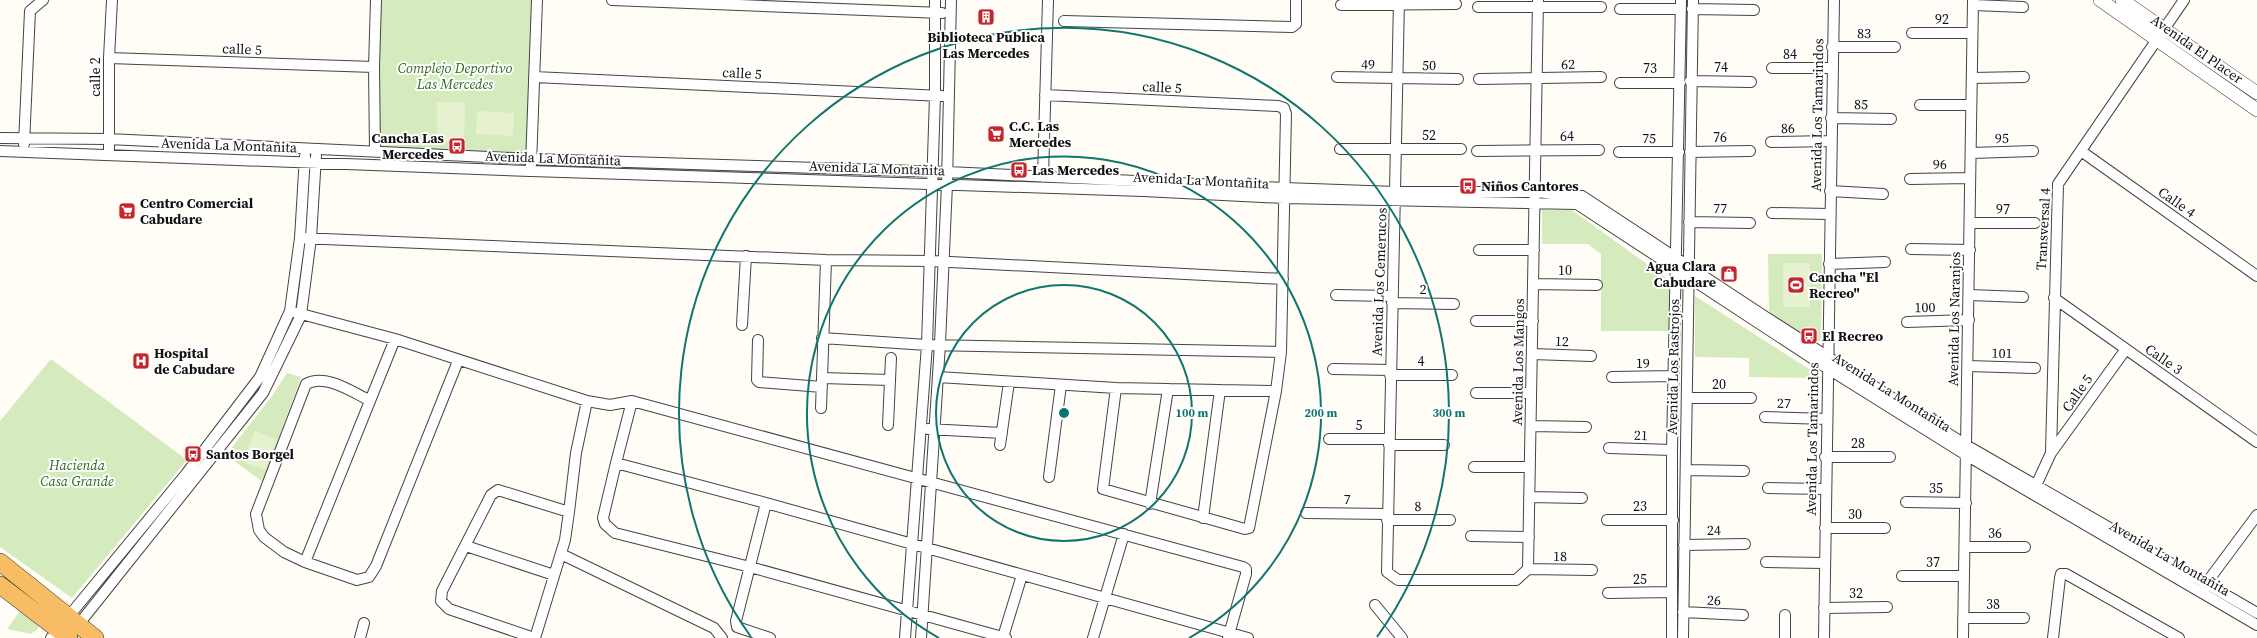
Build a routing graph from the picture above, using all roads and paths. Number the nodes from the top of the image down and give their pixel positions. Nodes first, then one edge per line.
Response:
1 (43, 0) edge
2 (112, 0) edge
3 (376, 0) edge
4 (537, 0) edge
5 (612, 0) edge
6 (935, 0) edge
7 (951, 0) edge
8 (1048, 0) edge
9 (1296, 0) edge
10 (1834, 0) edge
11 (2100, 0) edge
12 (2122, 0) edge
13 (2184, 0) edge
14 (1399, 2) edge
15 (1538, 3) edge
16 (1973, 3) edge
17 (1456, 4) dead end
18 (1681, 4) edge
19 (1341, 5) dead end
20 (1693, 5) edge
21 (1478, 7) dead end
22 (1600, 7) dead end
23 (2023, 7) dead end
24 (1620, 9) dead end
25 (1754, 10) dead end
26 (935, 12) junction
27 (951, 13) junction
28 (1064, 21) dead end
29 (2164, 29) junction
30 (1912, 33) dead end
31 (1972, 33) junction
32 (2156, 41) junction
33 (1832, 47) junction
34 (1895, 47) dead end
35 (109, 58) junction
36 (374, 67) junction
37 (1772, 68) dead end
38 (1831, 68) junction
39 (534, 77) junction
40 (1337, 77) dead end
41 (1601, 77) dead end
42 (2024, 77) dead end
43 (1398, 78) junction
44 (1972, 78) junction
45 (1458, 79) dead end
46 (1479, 79) dead end
47 (1537, 79) junction
48 (1685, 82) junction
49 (1751, 82) dead end
50 (1620, 83) dead end
51 (2257, 93) edge
52 (1045, 95) junction
53 (935, 96) junction
54 (949, 96) junction
55 (1920, 105) dead end
56 (1971, 105) junction
57 (2257, 110) edge
58 (1831, 118) junction
59 (1891, 119) dead end
60 (0, 138) edge
61 (24, 138) junction
62 (108, 139) junction
63 (1831, 141) junction
64 (1770, 142) dead end
65 (305, 148) junction
66 (316, 149) junction
67 (1340, 149) dead end
68 (1396, 149) junction
69 (1461, 149) dead end
70 (1536, 150) junction
71 (1599, 150) dead end
72 (0, 151) edge
73 (24, 151) junction
74 (375, 151) junction
75 (1477, 151) dead end
76 (1750, 151) dead end
77 (2033, 151) dead end
78 (2080, 151) junction
79 (1619, 152) dead end
80 (1679, 152) junction
81 (1690, 152) junction
82 (1971, 153) junction
83 (109, 154) junction
84 (532, 159) junction
85 (305, 162) junction
86 (316, 162) junction
87 (530, 171) junction
88 (932, 172) junction
89 (947, 172) junction
90 (1043, 177) junction
91 (1970, 178) junction
92 (1910, 179) dead end
93 (932, 184) junction
94 (947, 184) junction
95 (1830, 191) junction
96 (1284, 193) junction
97 (1884, 194) dead end
98 (1396, 197) junction
99 (1534, 197) junction
100 (1772, 213) dead end
101 (1829, 214) junction
102 (1689, 222) junction
103 (1750, 223) dead end
104 (1970, 223) junction
105 (2035, 223) dead end
106 (306, 238) junction
107 (1911, 249) dead end
108 (1479, 250) dead end
109 (1534, 250) junction
110 (1970, 250) junction
111 (746, 256) junction
112 (1677, 257) junction
113 (826, 260) junction
114 (930, 261) junction
115 (943, 262) junction
116 (1885, 262) dead end
117 (1828, 264) junction
118 (1689, 265) junction
119 (1677, 270) junction
120 (2257, 276) edge
121 (1688, 277) junction
122 (1283, 279) junction
123 (1533, 284) junction
124 (1597, 285) dead end
125 (1336, 295) dead end
126 (1969, 295) junction
127 (2023, 296) dead end
128 (2054, 298) junction
129 (1392, 299) junction
130 (1454, 304) dead end
131 (290, 312) junction
132 (301, 315) junction
133 (1969, 320) junction
134 (1476, 321) dead end
135 (1533, 321) junction
136 (1907, 322) dead end
137 (742, 325) dead end
138 (822, 338) junction
139 (395, 339) junction
140 (758, 340) dead end
141 (940, 344) junction
142 (927, 345) junction
143 (2126, 349) junction
144 (1281, 352) junction
145 (1532, 354) junction
146 (1591, 356) dead end
147 (1827, 357) junction
148 (890, 358) dead end
149 (458, 361) junction
150 (1968, 366) junction
151 (1827, 368) junction
152 (2035, 368) dead end
153 (1333, 369) dead end
154 (1390, 373) junction
155 (1452, 375) dead end
156 (1674, 376) junction
157 (938, 377) junction
158 (1612, 377) dead end
159 (890, 380) junction
160 (822, 382) junction
161 (1009, 382) junction
162 (1061, 385) junction
163 (1116, 388) junction
164 (1168, 389) junction
165 (1220, 390) junction
166 (1276, 391) junction
167 (1476, 393) dead end
168 (1531, 393) junction
169 (1687, 398) junction
170 (1750, 398) dead end
171 (369, 400) junction
172 (587, 401) junction
173 (632, 401) junction
174 (821, 408) dead end
175 (1765, 417) dead end
176 (1827, 419) junction
177 (888, 425) dead end
178 (1531, 426) junction
179 (1586, 427) dead end
180 (921, 428) junction
181 (935, 429) junction
182 (1002, 433) junction
183 (1329, 439) dead end
184 (1389, 442) junction
185 (2257, 442) edge
186 (1000, 445) dead end
187 (1444, 445) dead end
188 (1609, 448) dead end
189 (1672, 450) junction
190 (1966, 450) junction
191 (2051, 453) junction
192 (1825, 457) junction
193 (1890, 457) dead end
194 (616, 463) junction
195 (1474, 467) dead end
196 (1530, 467) junction
197 (1686, 470) junction
198 (1744, 472) dead end
199 (1049, 477) dead end
200 (918, 478) junction
201 (932, 482) junction
202 (1768, 488) dead end
203 (1825, 489) junction
204 (2034, 490) junction
205 (1529, 497) junction
206 (1582, 498) dead end
207 (1906, 502) dead end
208 (766, 503) junction
209 (1966, 503) junction
210 (1150, 504) junction
211 (568, 512) junction
212 (1306, 513) dead end
213 (2256, 516) edge
214 (1387, 517) junction
215 (1203, 518) junction
216 (1450, 520) dead end
217 (1607, 520) dead end
218 (1673, 520) junction
219 (1825, 528) junction
220 (1885, 528) dead end
221 (1124, 534) junction
222 (1470, 536) dead end
223 (1528, 537) junction
224 (912, 543) junction
225 (1745, 544) dead end
226 (1684, 545) junction
227 (466, 546) junction
228 (1965, 547) junction
229 (2025, 547) dead end
230 (928, 548) junction
231 (561, 554) junction
232 (0, 562) edge
233 (305, 562) junction
234 (1766, 562) dead end
235 (1824, 563) junction
236 (750, 567) junction
237 (1528, 569) junction
238 (1592, 570) dead end
239 (1022, 575) junction
240 (554, 576) junction
241 (1902, 576) dead end
242 (1964, 576) junction
243 (0, 585) edge
244 (2202, 588) junction
245 (1672, 592) junction
246 (1608, 593) dead end
247 (1104, 598) junction
248 (1375, 605) dead end
249 (1824, 608) junction
250 (1887, 608) dead end
251 (907, 611) junction
252 (1683, 612) junction
253 (2257, 613) edge
254 (1743, 615) dead end
255 (1785, 615) dead end
256 (923, 616) junction
257 (1963, 618) junction
258 (2024, 618) dead end
259 (74, 620) junction
260 (364, 623) dead end
261 (2257, 625) edge
262 (1228, 635) edge
263 (60, 637) edge
264 (95, 638) edge
265 (360, 638) edge
266 (535, 638) edge
267 (722, 638) edge
268 (770, 638) edge
269 (905, 638) edge
270 (921, 638) edge
271 (1005, 638) edge
272 (1093, 638) edge
273 (1248, 638) edge
274 (1402, 638) edge
275 (1672, 638) edge
276 (1683, 638) edge
277 (1785, 638) edge
278 (1824, 638) edge
279 (1963, 638) edge
280 (2053, 638) edge
281 (2179, 638) edge

1 - 61 street
2 - 35 street, calle 2
3 - 36 street
4 - 39 street
5 - 26 street
6 - 26 street
7 - 27 street
8 - 52 street
9 - 28 street
10 - 33 street, Avenida Los Tamarindos
11 - 32 street, Avenida El Placer
12 - 29 street, Avenida El Placer
13 - 29 street, Transversal 4
14 - 17 street
14 - 19 street
14 - 43 street, Avenida Los Cemerucos
15 - 21 street
15 - 22 street
15 - 47 street, Avenida Los Mangos
16 - 23 street
16 - 31 street, Avenida Los Naranjos
18 - 24 street
18 - 48 street, Avenida Los Rastrojos
20 - 25 street
20 - 48 street, Avenida Los Rastrojos
26 - 27 street
26 - 53 street
27 - 54 street
29 - 32 street, Transversal 4
29 - 51 street, Avenida El Placer
30 - 31 street, 92
31 - 44 street, Avenida Los Naranjos
32 - 57 street, Avenida El Placer
32 - 78 street, Transversal 4
33 - 34 street, 83
33 - 38 street, Avenida Los Tamarindos
35 - 36 street, calle 5
35 - 62 street, calle 2
36 - 74 street
37 - 38 street, 84
38 - 58 street, Avenida Los Tamarindos
39 - 53 street, calle 5
39 - 84 street
40 - 43 street, 49
41 - 47 street, 62
42 - 44 street
43 - 45 street, 50
43 - 68 street, Avenida Los Cemerucos
44 - 56 street, Avenida Los Naranjos
46 - 47 street, 62
47 - 70 street, Avenida Los Mangos
48 - 49 street, 74
48 - 50 street, 73
48 - 80 street, Avenida Los Rastrojos
48 - 81 street, Avenida Los Rastrojos
52 - 90 street
52 - 96 street, calle 5
53 - 54 street, calle 5
53 - 88 street
54 - 89 street
55 - 56 street
56 - 82 street, Avenida Los Naranjos
58 - 59 street, 85
58 - 63 street, Avenida Los Tamarindos
60 - 61 street, Avenida La Montañita
61 - 62 street, Avenida La Montañita
61 - 73 street
62 - 65 street, Avenida La Montañita
62 - 83 street, calle 2
63 - 64 street, 86
63 - 95 street, Avenida Los Tamarindos
65 - 66 street, Avenida La Montañita
65 - 85 street
66 - 74 street, Avenida La Montañita
66 - 86 street
67 - 68 street, 52
68 - 69 street, 52
68 - 98 street, Avenida Los Cemerucos
70 - 71 street, 64
70 - 75 street, 64
70 - 99 street, Avenida Los Mangos
72 - 73 street, Avenida La Montañita
73 - 83 street, Avenida La Montañita
74 - 84 street, Avenida La Montañita
76 - 81 street, 76
77 - 82 street, 95
78 - 120 street, Calle 4
78 - 128 street, Transversal 4
79 - 80 street, 75
80 - 112 street, Avenida Los Rastrojos
81 - 102 street, Avenida Los Rastrojos
82 - 91 street, Avenida Los Naranjos
83 - 85 street, Avenida La Montañita
84 - 87 street
84 - 88 street, Avenida La Montañita
85 - 86 street, Avenida La Montañita
85 - 106 street
86 - 87 street, Avenida La Montañita
86 - 106 street
87 - 93 street, Avenida La Montañita
88 - 89 street, Avenida La Montañita
88 - 93 street
89 - 90 street, Avenida La Montañita
89 - 94 street
90 - 96 street, Avenida La Montañita
91 - 92 street, 96
91 - 104 street, Avenida Los Naranjos
93 - 94 street, Avenida La Montañita
93 - 114 street
94 - 96 street, Avenida La Montañita
94 - 115 street
95 - 97 street
95 - 101 street, Avenida Los Tamarindos
96 - 98 street, Avenida La Montañita
96 - 122 street
98 - 99 street, Avenida La Montañita
98 - 129 street, Avenida Los Cemerucos
99 - 109 street, Avenida Los Mangos
99 - 112 street, Avenida La Montañita
99 - 119 street, Avenida La Montañita
100 - 101 street
101 - 117 street, Avenida Los Tamarindos
102 - 103 street, 77
102 - 118 street, Avenida Los Rastrojos
104 - 105 street, 97
104 - 110 street, Avenida Los Naranjos
106 - 111 street
106 - 131 street
106 - 132 street
107 - 110 street
108 - 109 street
109 - 123 street, Avenida Los Mangos
110 - 126 street, Avenida Los Naranjos
111 - 113 street
111 - 137 street
112 - 118 street, Avenida La Montañita
112 - 119 street, Avenida Los Rastrojos
113 - 114 street
113 - 138 street
114 - 115 street
114 - 142 street
115 - 122 street
115 - 141 street
116 - 117 street
117 - 147 street, Avenida Los Tamarindos
118 - 121 street, Avenida Los Rastrojos
118 - 147 street, Avenida La Montañita
119 - 121 street, Avenida La Montañita
119 - 156 street, Avenida Los Rastrojos
121 - 151 street, Avenida La Montañita
121 - 169 street, Avenida Los Rastrojos
122 - 144 street
123 - 124 street, 10
123 - 135 street, Avenida Los Mangos
125 - 129 street, 2
126 - 127 street
126 - 133 street, Avenida Los Naranjos
128 - 143 street, Calle 3
128 - 191 street, Transversal 4
129 - 130 street, 2
129 - 154 street, Avenida Los Cemerucos
131 - 132 street
131 - 259 street
132 - 139 street
132 - 259 street
133 - 136 street, 100
133 - 150 street, Avenida Los Naranjos
134 - 135 street
135 - 145 street, Avenida Los Mangos
138 - 142 street
138 - 160 street
139 - 149 street
139 - 171 street
140 - 160 street
141 - 142 street
141 - 144 street
141 - 157 street
142 - 180 street
143 - 185 street, Calle 3
143 - 191 street, Calle 5
144 - 166 street
145 - 146 street, 12
145 - 168 street, Avenida Los Mangos
147 - 151 street, Avenida Los Tamarindos
147 - 190 street, Avenida La Montañita
148 - 159 street
149 - 172 street
149 - 233 street
150 - 152 street, 101
150 - 190 street, Avenida Los Naranjos
151 - 176 street, Avenida Los Tamarindos
151 - 190 street, Avenida La Montañita
153 - 154 street, 4
154 - 155 street, 4
154 - 184 street, Avenida Los Cemerucos
156 - 158 street, 19
156 - 189 street, Avenida Los Rastrojos
157 - 161 street
157 - 181 street
159 - 160 street
159 - 177 street
160 - 174 street
161 - 162 street
161 - 182 street
162 - 163 street
162 - 199 street
163 - 164 street
163 - 210 street
164 - 165 street
164 - 210 street
165 - 166 street
165 - 215 street
166 - 215 street
167 - 168 street
168 - 178 street, Avenida Los Mangos
169 - 170 street, 20
169 - 197 street, Avenida Los Rastrojos
171 - 233 street
171 - 233 street
172 - 173 street
172 - 211 street
173 - 194 street
173 - 200 street
175 - 176 street, 27
176 - 192 street, Avenida Los Tamarindos
178 - 179 street
178 - 196 street, Avenida Los Mangos
180 - 181 street
180 - 200 street
181 - 182 street
181 - 201 street
182 - 186 street
183 - 184 street, 5
184 - 187 street, 5
184 - 214 street, Avenida Los Cemerucos
188 - 189 street, 21
189 - 218 street, Avenida Los Rastrojos
190 - 204 street, Avenida La Montañita
190 - 209 street, Avenida Los Naranjos
191 - 204 street, Transversal 4
192 - 193 street, 28
192 - 203 street, Avenida Los Tamarindos
194 - 208 street
194 - 236 street
195 - 196 street
196 - 205 street, Avenida Los Mangos
197 - 198 street
197 - 226 street, Avenida Los Rastrojos
200 - 201 street
200 - 224 street
201 - 221 street
201 - 230 street
202 - 203 street
203 - 219 street, Avenida Los Tamarindos
204 - 244 street, Avenida La Montañita
205 - 206 street
205 - 223 street, Avenida Los Mangos
207 - 209 street, 35
208 - 224 street
208 - 236 street
209 - 228 street, Avenida Los Naranjos
210 - 215 street
211 - 227 street
211 - 231 street
212 - 214 street, 7
213 - 244 street
214 - 216 street, 8
214 - 237 street, Avenida Los Cemerucos
217 - 218 street, 23
218 - 245 street, Avenida Los Rastrojos
219 - 220 street, 30
219 - 235 street, Avenida Los Tamarindos
221 - 247 street
221 - 262 street
222 - 223 street
223 - 237 street, Avenida Los Mangos
224 - 230 street
224 - 251 street
225 - 226 street, 24
226 - 252 street, Avenida Los Rastrojos
227 - 240 street
227 - 266 street
228 - 229 street, 36
228 - 242 street, Avenida Los Naranjos
230 - 239 street
230 - 256 street
231 - 240 street
231 - 267 street
232 - 259 highway
234 - 235 street
235 - 249 street, Avenida Los Tamarindos
236 - 251 street
236 - 268 street
237 - 238 street, 18
239 - 247 street
239 - 271 street
240 - 266 street
241 - 242 street, 37
242 - 257 street, Avenida Los Naranjos
243 - 263 highway
244 - 253 street, Avenida La Montañita
244 - 261 street, Avenida La Montañita
245 - 246 street, 25
245 - 275 street, Avenida Los Rastrojos
247 - 262 street
247 - 272 street
248 - 274 street
249 - 250 street, 32
249 - 278 street, Avenida Los Tamarindos
251 - 256 street
251 - 269 street
252 - 254 street, 26
252 - 276 street, Avenida Los Rastrojos
255 - 277 street
256 - 270 street
256 - 271 street
257 - 258 street, 38
257 - 279 street, Avenida Los Naranjos
259 - 263 street
259 - 264 highway
260 - 265 street
262 - 273 street
280 - 281 street

